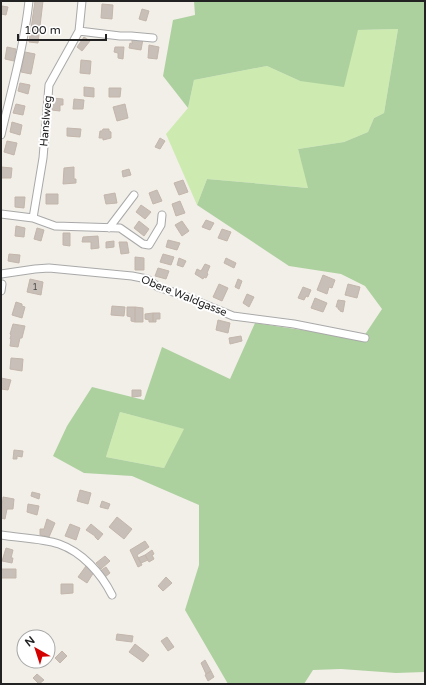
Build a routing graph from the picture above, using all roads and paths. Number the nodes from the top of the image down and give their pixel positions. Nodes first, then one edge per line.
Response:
1 (29, 1) edge
2 (82, 1) edge
3 (79, 31) junction
4 (153, 38) dead end
5 (1, 136) edge
6 (134, 195) dead end
7 (1, 214) edge
8 (162, 215) dead end
9 (33, 218) junction
10 (109, 228) junction
11 (1, 274) edge
12 (365, 338) dead end
13 (1, 535) edge
14 (112, 595) dead end

1 - 5 street
2 - 3 street, Hanslweg
3 - 4 street
3 - 9 street, Hanslweg
6 - 10 street
7 - 9 street
8 - 10 street
9 - 10 street
11 - 12 street, Obere Waldgasse
13 - 14 street

